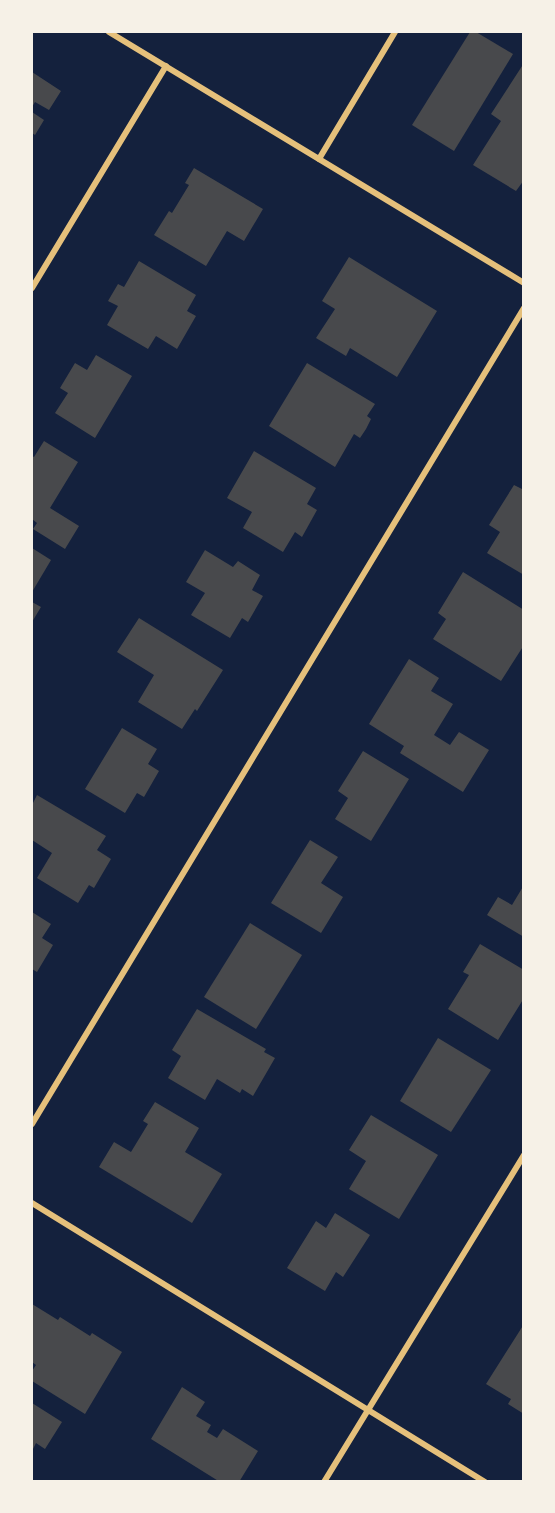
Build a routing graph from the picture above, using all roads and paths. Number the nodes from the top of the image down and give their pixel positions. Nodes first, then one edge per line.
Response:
1 (109, 32) edge
2 (395, 32) edge
3 (166, 66) junction
4 (319, 159) junction
5 (524, 283) edge
6 (32, 288) edge
7 (524, 308) edge
8 (32, 1124) edge
9 (524, 1155) edge
10 (32, 1203) edge
11 (368, 1409) junction
12 (324, 1482) edge
13 (485, 1482) edge

1 - 3 street
2 - 4 street
3 - 4 street
3 - 6 street
4 - 5 street
7 - 8 street
9 - 11 street
10 - 11 street
11 - 12 street
11 - 13 street

